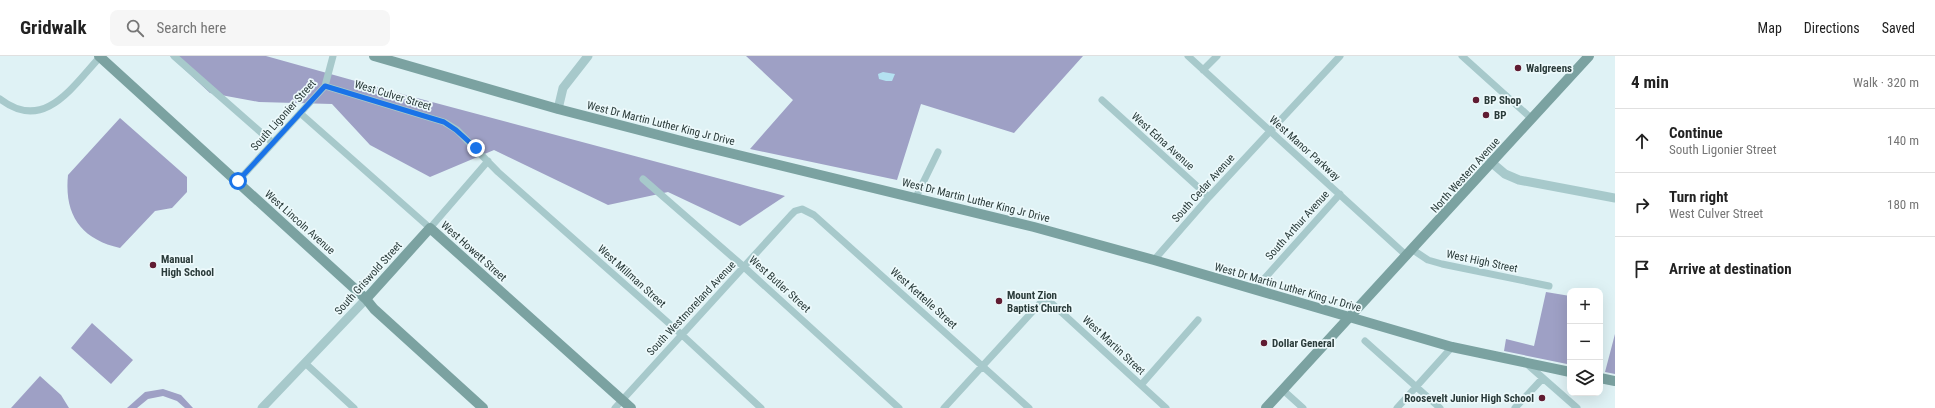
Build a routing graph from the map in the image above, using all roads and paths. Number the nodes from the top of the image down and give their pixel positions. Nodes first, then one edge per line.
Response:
1 (99, 56) edge
2 (174, 56) edge
3 (334, 56) edge
4 (374, 56) edge
5 (587, 56) edge
6 (1188, 56) edge
7 (1217, 56) edge
8 (1340, 56) edge
9 (1462, 56) edge
10 (1589, 56) edge
11 (1204, 70) junction
12 (325, 86) junction
13 (0, 98) edge
14 (1102, 100) dead end
15 (558, 109) junction
16 (300, 113) junction
17 (1532, 120) junction
18 (1270, 131) junction
19 (273, 142) junction
20 (938, 152) dead end
21 (488, 161) junction
22 (1492, 163) junction
23 (643, 178) dead end
24 (238, 181) junction
25 (1340, 194) junction
26 (916, 197) junction
27 (1209, 197) junction
28 (1615, 198) edge
29 (801, 209) joint
30 (430, 228) junction
31 (1410, 253) junction
32 (1154, 260) junction
33 (744, 267) junction
34 (1549, 286) dead end
35 (1254, 289) junction
36 (366, 299) junction
37 (1350, 318) junction
38 (1198, 320) dead end
39 (681, 334) junction
40 (1365, 341) dead end
41 (1452, 348) junction
42 (305, 363) junction
43 (1528, 364) junction
44 (983, 366) junction
45 (1567, 371) edge
46 (1543, 378) junction
47 (1603, 379) edge
48 (1615, 381) edge
49 (1141, 385) junction
50 (1417, 386) junction
51 (1283, 390) junction
52 (622, 400) junction
53 (262, 408) edge
54 (354, 408) edge
55 (483, 408) edge
56 (615, 408) edge
57 (631, 408) edge
58 (761, 408) edge
59 (899, 408) edge
60 (944, 408) edge
61 (1029, 408) edge
62 (1166, 408) edge
63 (1266, 408) edge
64 (1303, 408) edge
65 (1397, 408) edge
66 (1440, 408) edge
67 (1515, 408) edge
68 (1576, 408) edge

1 - 13 street
1 - 24 main road, West Lincoln Avenue
2 - 19 street
3 - 12 street, South Ligonier Street
4 - 15 main road, West Dr Martin Luther King Jr Drive
5 - 15 street
6 - 11 street, West Manor Parkway
7 - 11 street
8 - 18 street, South Cedar Avenue
9 - 17 street
10 - 17 main road, North Western Avenue
11 - 18 street, West Manor Parkway
12 - 16 street, South Ligonier Street
12 - 21 street, West Culver Street
14 - 27 street, West Edna Avenue
15 - 26 main road, West Dr Martin Luther King Jr Drive
16 - 19 street, South Ligonier Street
16 - 30 street, West Howett Street
17 - 22 main road, North Western Avenue
18 - 25 street, West Manor Parkway
18 - 27 street, South Cedar Avenue
19 - 24 street, South Ligonier Street
20 - 26 street
21 - 30 street, South Griswold Street
21 - 39 street, West Millman Street
22 - 28 street
22 - 31 main road, North Western Avenue
23 - 33 street, West Butler Street
24 - 36 main road, West Lincoln Avenue
25 - 31 street, West Manor Parkway
25 - 35 street, South Arthur Avenue
26 - 32 main road, West Dr Martin Luther King Jr Drive
27 - 32 street, South Cedar Avenue
29 - 33 street, South Westmoreland Avenue
29 - 44 street, West Kettelle Street
30 - 36 main road, South Griswold Street
30 - 52 main road, West Howett Street
31 - 34 street, West High Street
31 - 37 main road, North Western Avenue
32 - 35 main road, West Dr Martin Luther King Jr Drive
33 - 39 street, South Westmoreland Avenue
33 - 59 street, West Butler Street
35 - 37 main road, West Dr Martin Luther King Jr Drive
36 - 42 street, South Griswold Street
36 - 55 main road, West Lincoln Avenue
37 - 41 main road, West Dr Martin Luther King Jr Drive
37 - 51 main road, North Western Avenue
38 - 49 street
39 - 52 street, South Westmoreland Avenue
39 - 58 street, West Millman Street
40 - 50 street
41 - 43 main road, West Dr Martin Luther King Jr Drive
41 - 50 street
42 - 53 street, South Griswold Street
42 - 54 street
43 - 45 main road, West Dr Martin Luther King Jr Drive
43 - 46 street
44 - 49 street, West Martin Street
44 - 60 street
44 - 61 street, West Kettelle Street
46 - 67 street
46 - 68 street
47 - 48 main road
49 - 62 street, West Martin Street
50 - 65 street
50 - 66 street
51 - 63 main road, North Western Avenue
51 - 64 street
52 - 56 street, South Westmoreland Avenue
52 - 57 main road, West Howett Street

